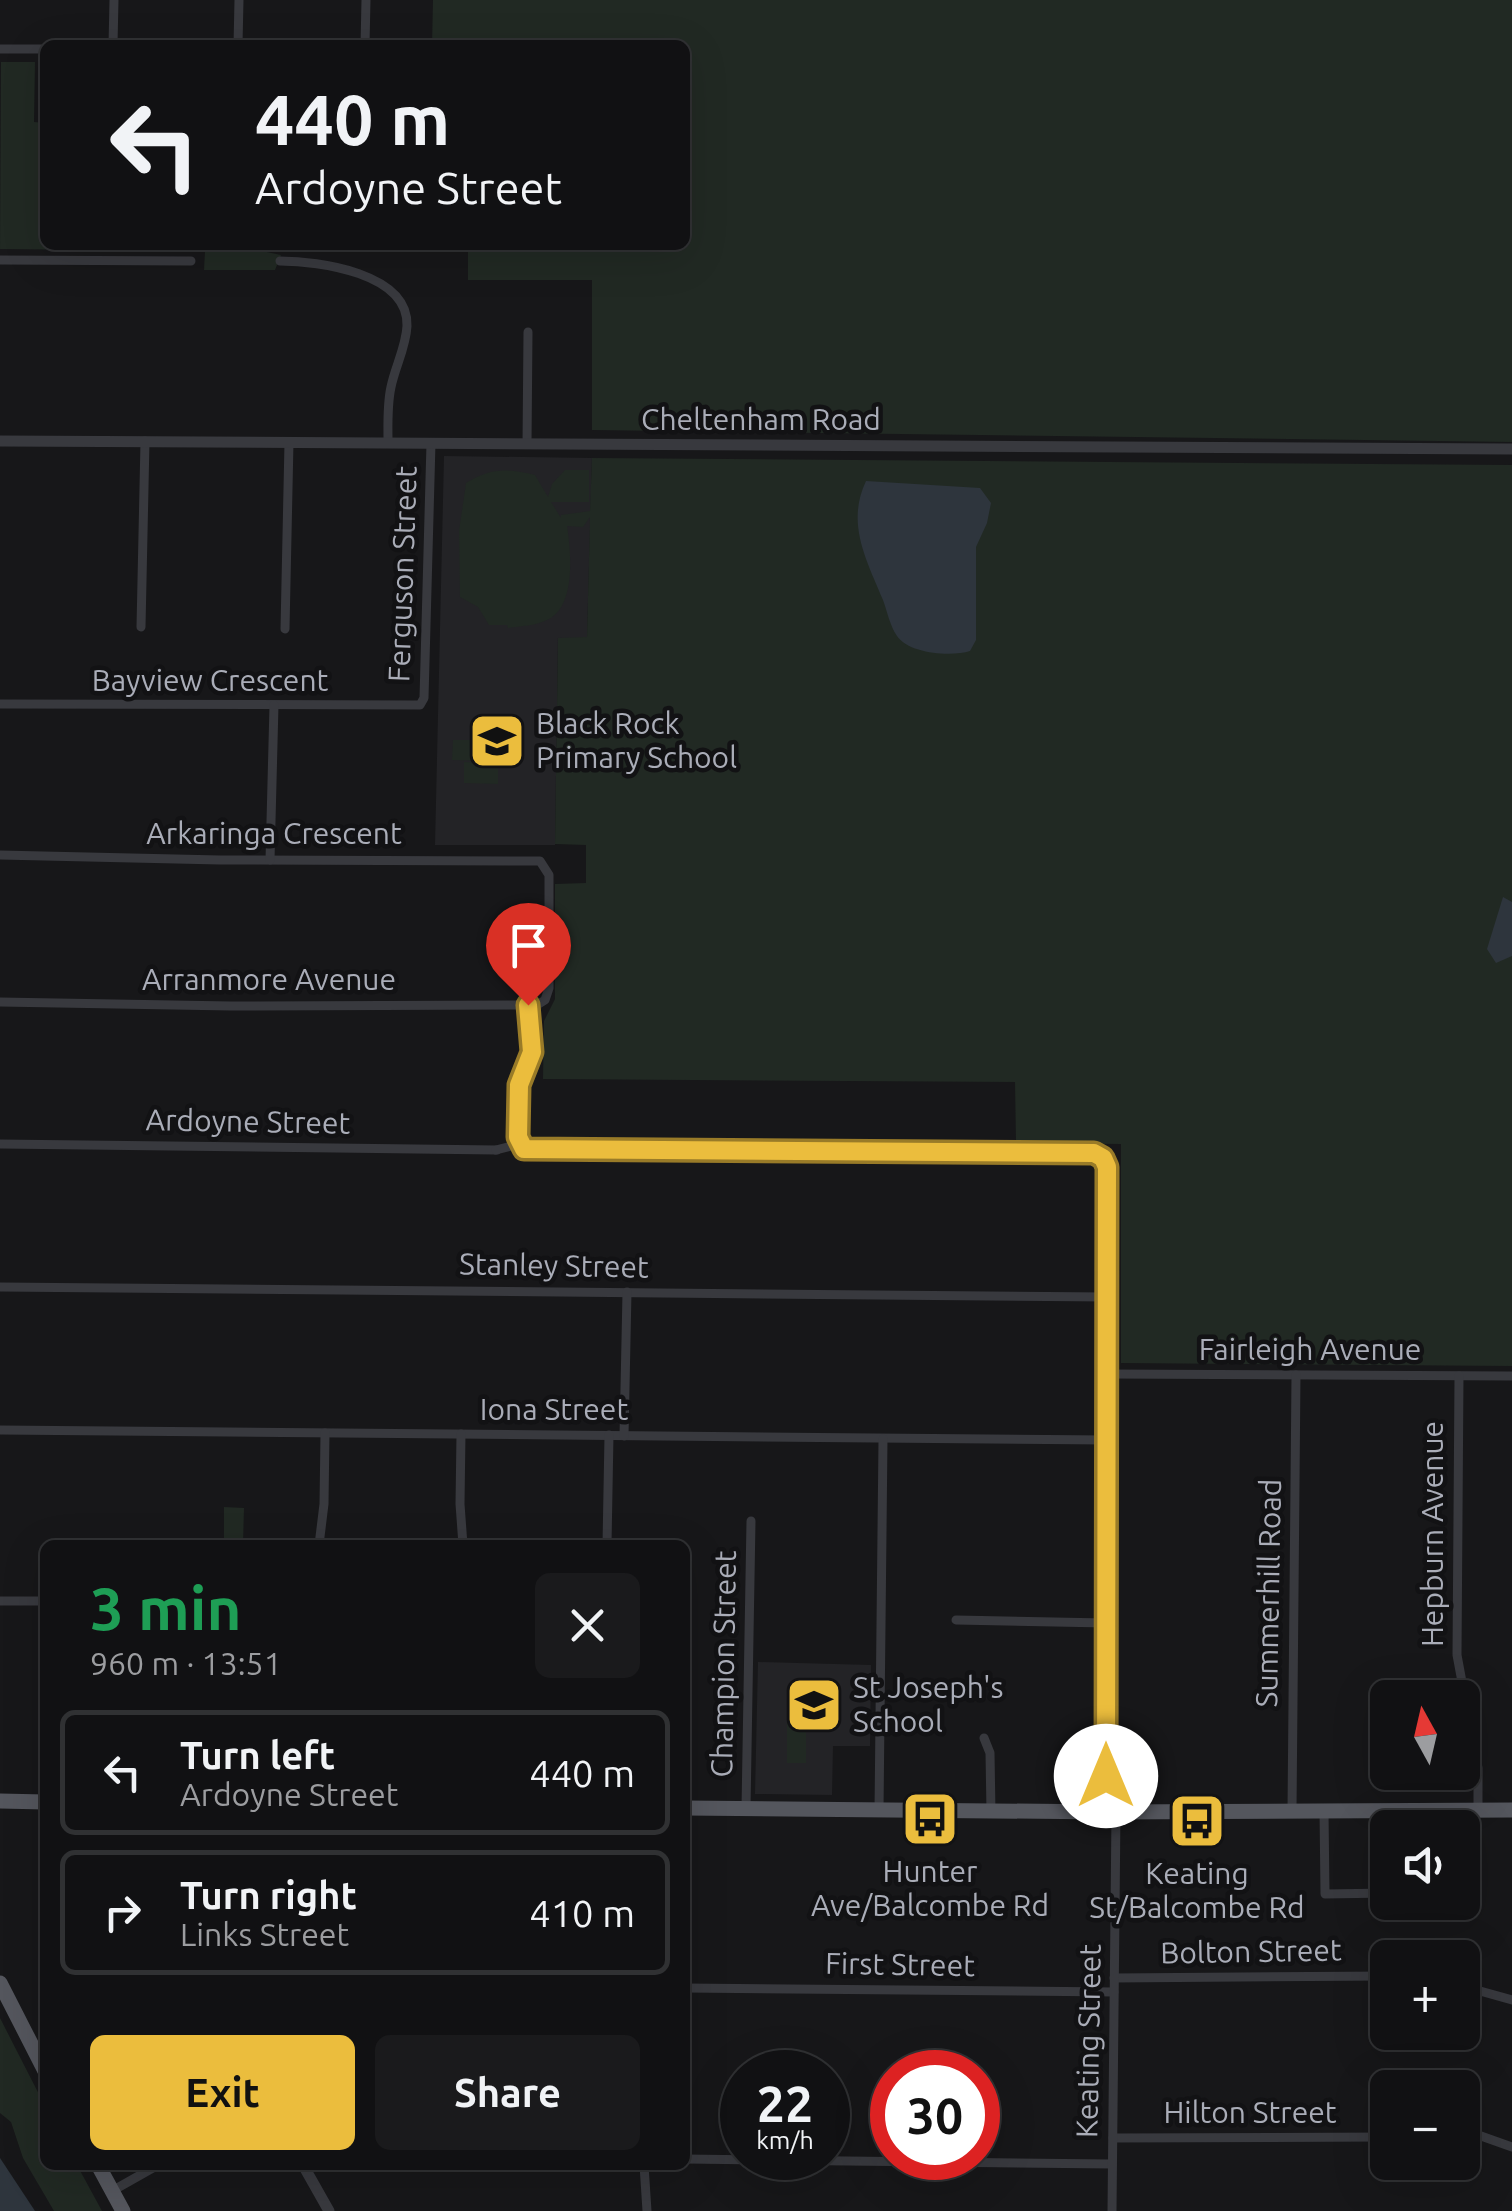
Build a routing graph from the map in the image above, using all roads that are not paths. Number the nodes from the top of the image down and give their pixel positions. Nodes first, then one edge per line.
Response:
1 (114, 0) edge
2 (239, 0) edge
3 (366, 0) edge
4 (113, 40) edge
5 (238, 40) edge
6 (364, 40) edge
7 (0, 49) edge
8 (40, 50) edge
9 (0, 260) edge
10 (192, 261) dead end
11 (280, 261) dead end
12 (528, 332) dead end
13 (4, 440) edge
14 (145, 440) junction
15 (289, 442) junction
16 (388, 442) junction
17 (431, 443) junction
18 (527, 444) junction
19 (1512, 449) edge
20 (142, 627) dead end
21 (284, 629) dead end
22 (0, 704) edge
23 (420, 705) joint
24 (274, 706) junction
25 (0, 855) edge
26 (270, 860) junction
27 (0, 1002) edge
28 (532, 1005) junction
29 (0, 1144) edge
30 (521, 1146) junction
31 (1103, 1158) joint
32 (0, 1286) edge
33 (627, 1292) junction
34 (1106, 1297) junction
35 (1107, 1374) junction
36 (1296, 1375) junction
37 (1459, 1376) junction
38 (1512, 1376) edge
39 (0, 1430) edge
40 (325, 1432) junction
41 (461, 1434) junction
42 (610, 1435) junction
43 (624, 1436) junction
44 (883, 1439) junction
45 (1107, 1440) junction
46 (751, 1522) dead end
47 (320, 1540) edge
48 (464, 1540) edge
49 (608, 1540) edge
50 (0, 1601) edge
51 (40, 1601) edge
52 (956, 1620) dead end
53 (1106, 1623) junction
54 (984, 1738) dead end
55 (0, 1802) edge
56 (40, 1802) edge
57 (690, 1808) edge
58 (746, 1808) junction
59 (879, 1810) junction
60 (1478, 1810) edge
61 (1480, 1810) edge
62 (1512, 1810) edge
63 (1370, 1811) edge
64 (990, 1812) junction
65 (1110, 1812) junction
66 (1292, 1812) junction
67 (1324, 1812) junction
68 (1370, 1894) edge
69 (1370, 1976) edge
70 (1114, 1978) junction
71 (0, 1983) edge
72 (690, 1988) edge
73 (1480, 1991) edge
74 (1114, 1992) junction
75 (1512, 2000) edge
76 (40, 2061) edge
77 (1480, 2136) edge
78 (1370, 2137) edge
79 (1112, 2138) junction
80 (1512, 2147) edge
81 (690, 2160) edge
82 (1112, 2164) junction
83 (101, 2170) edge
84 (149, 2170) edge
85 (306, 2170) edge
86 (647, 2170) edge
87 (112, 2191) junction
88 (123, 2211) edge
89 (328, 2211) edge
90 (647, 2211) edge
91 (1112, 2211) edge

1 - 4 street
2 - 5 street
3 - 6 street
7 - 8 street
9 - 10 street
11 - 16 street
12 - 18 street
13 - 14 street, Cheltenham Road
14 - 15 street, Cheltenham Road
14 - 20 street
15 - 16 street, Cheltenham Road
15 - 21 street
16 - 17 street, Cheltenham Road
17 - 18 street, Cheltenham Road
17 - 23 street, Ferguson Street
18 - 19 street, Cheltenham Road
22 - 24 street, Bayview Crescent
23 - 24 street, Bayview Crescent
24 - 26 street
25 - 26 street, Arkaringa Crescent
26 - 28 street, Arkaringa Crescent
27 - 28 street, Arranmore Avenue
28 - 30 street
29 - 30 street, Ardoyne Street
30 - 31 street, Ardoyne Street
31 - 34 street, Keating Street
32 - 33 street, Stanley Street
33 - 34 street, Stanley Street
33 - 43 street
34 - 35 street, Keating Street
35 - 36 street, Fairleigh Avenue
35 - 45 street, Keating Street
36 - 37 street, Fairleigh Avenue
36 - 66 street, Summerhill Road
37 - 38 street, Fairleigh Avenue
37 - 60 street, Hepburn Avenue
39 - 40 street, Iona Street
40 - 41 street, Iona Street
40 - 47 street
41 - 42 street, Iona Street
41 - 48 street
42 - 43 street, Iona Street
42 - 49 street
43 - 44 street, Iona Street
44 - 45 street, Iona Street
44 - 59 street
45 - 53 street, Keating Street
46 - 58 street, Champion Street
50 - 51 street
52 - 53 street
53 - 65 street, Keating Street
54 - 64 street
55 - 56 main road
57 - 58 main road
58 - 59 main road
59 - 64 main road
61 - 62 main road
63 - 67 main road
64 - 65 main road
65 - 66 main road
65 - 70 street, Keating Street
66 - 67 main road
67 - 68 street
69 - 70 street, Bolton Street
70 - 74 street, Keating Street
71 - 76 main road
72 - 74 street, First Street
73 - 75 street
74 - 79 street, Keating Street
77 - 80 street
78 - 79 street, Hilton Street
79 - 82 street, Keating Street
81 - 82 street
82 - 91 street, Keating Street
83 - 87 main road
84 - 87 street
85 - 89 street
86 - 90 street
87 - 88 main road

